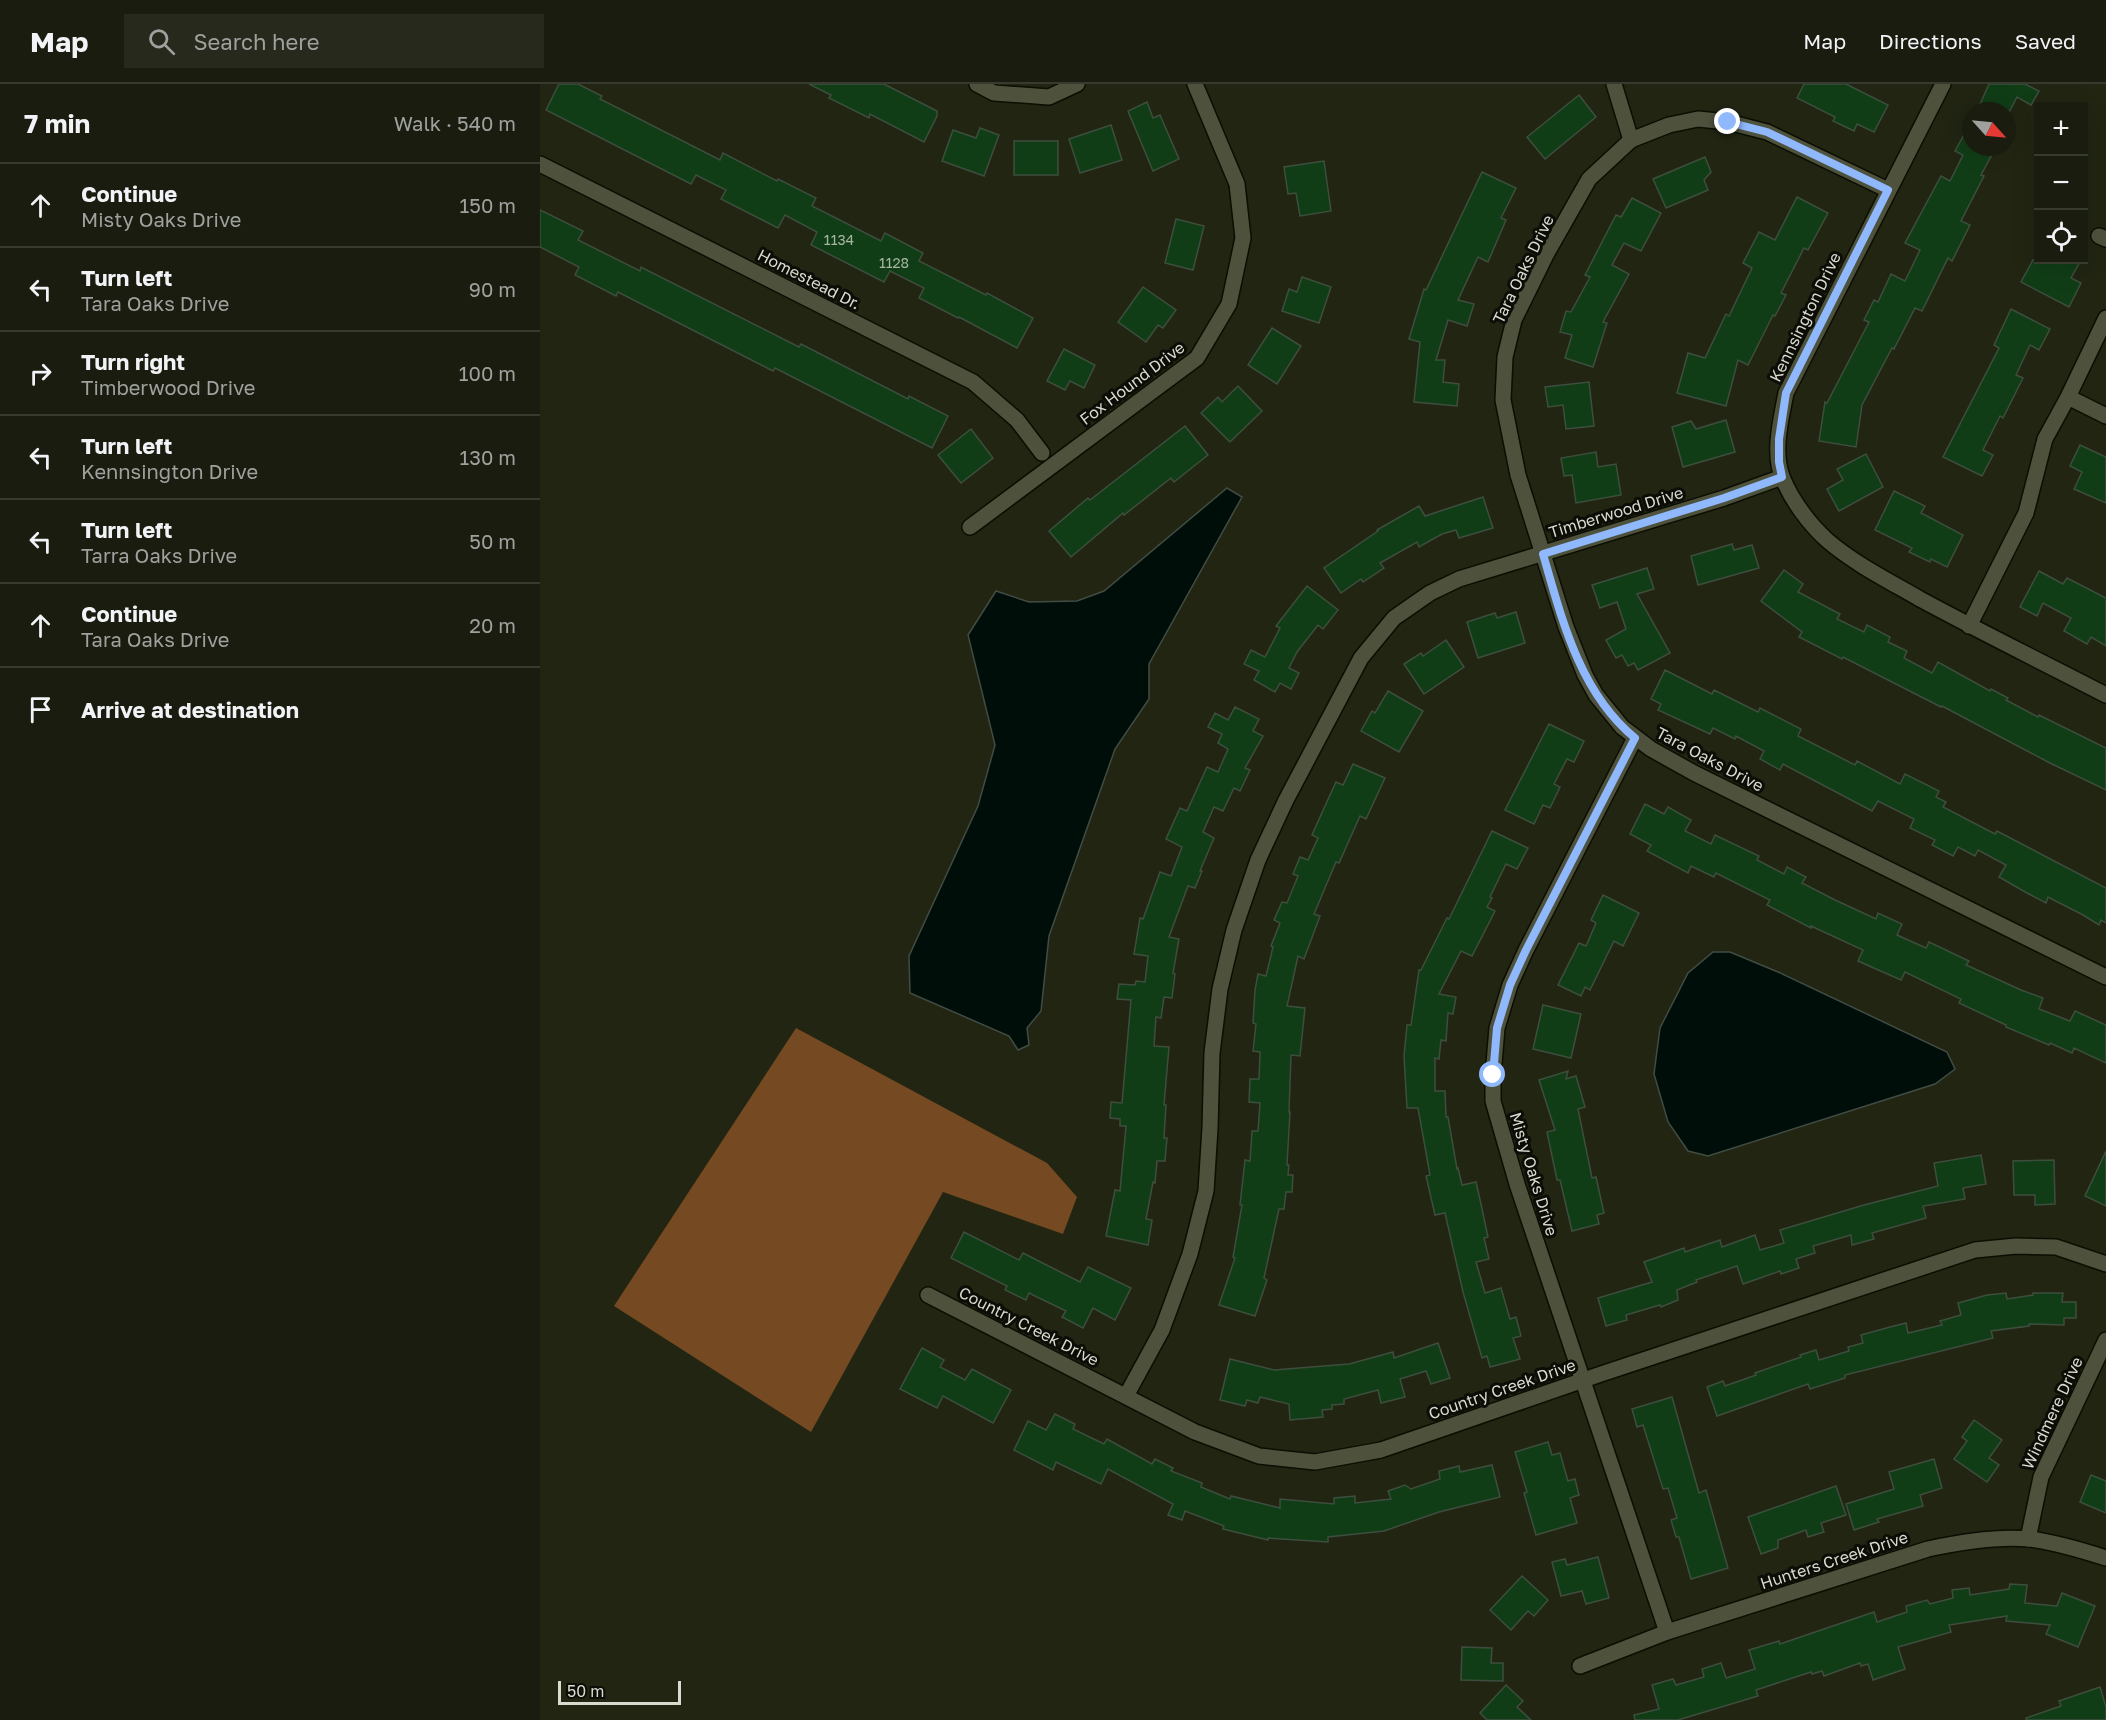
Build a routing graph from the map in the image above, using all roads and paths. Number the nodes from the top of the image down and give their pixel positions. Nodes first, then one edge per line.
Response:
1 (977, 84) edge
2 (1077, 84) edge
3 (1194, 84) edge
4 (1614, 84) edge
5 (1943, 84) edge
6 (1631, 140) junction
7 (540, 164) edge
8 (1888, 190) junction
9 (2106, 318) edge
10 (2068, 397) junction
11 (2106, 416) edge
12 (1042, 453) dead end
13 (1782, 477) junction
14 (970, 526) dead end
15 (1543, 554) junction
16 (1969, 626) junction
17 (2106, 695) edge
18 (1635, 738) junction
19 (2106, 977) edge
20 (2106, 1264) edge
21 (928, 1295) dead end
22 (2106, 1340) edge
23 (1582, 1382) junction
24 (1126, 1396) junction
25 (2028, 1539) junction
26 (2106, 1558) edge
27 (1667, 1632) junction
28 (1580, 1666) dead end

1 - 2 street
3 - 14 street, Fox Hound Drive
4 - 6 street
5 - 8 street, Kennsington Drive
6 - 8 street, Tara Oaks Drive
6 - 15 street, Tara Oaks Drive
7 - 12 street, Homestead Dr.
8 - 13 street, Kennsington Drive
9 - 10 street
10 - 11 street
10 - 16 street
13 - 15 street, Timberwood Drive
13 - 16 street, Kennsington Drive
15 - 18 street, Tara Oaks Drive
15 - 24 street, Timberwood Drive
16 - 17 street, Kennsington Drive
18 - 19 street, Tara Oaks Drive
18 - 23 street, Misty Oaks Drive
20 - 23 street, Country Creek Drive
21 - 24 street, Country Creek Drive
22 - 25 street, Windmere Drive
23 - 24 street, Country Creek Drive
23 - 27 street, Misty Oaks Drive
25 - 26 street, Hunters Creek Drive
25 - 27 street, Hunters Creek Drive
27 - 28 street, Hunters Creek Drive

